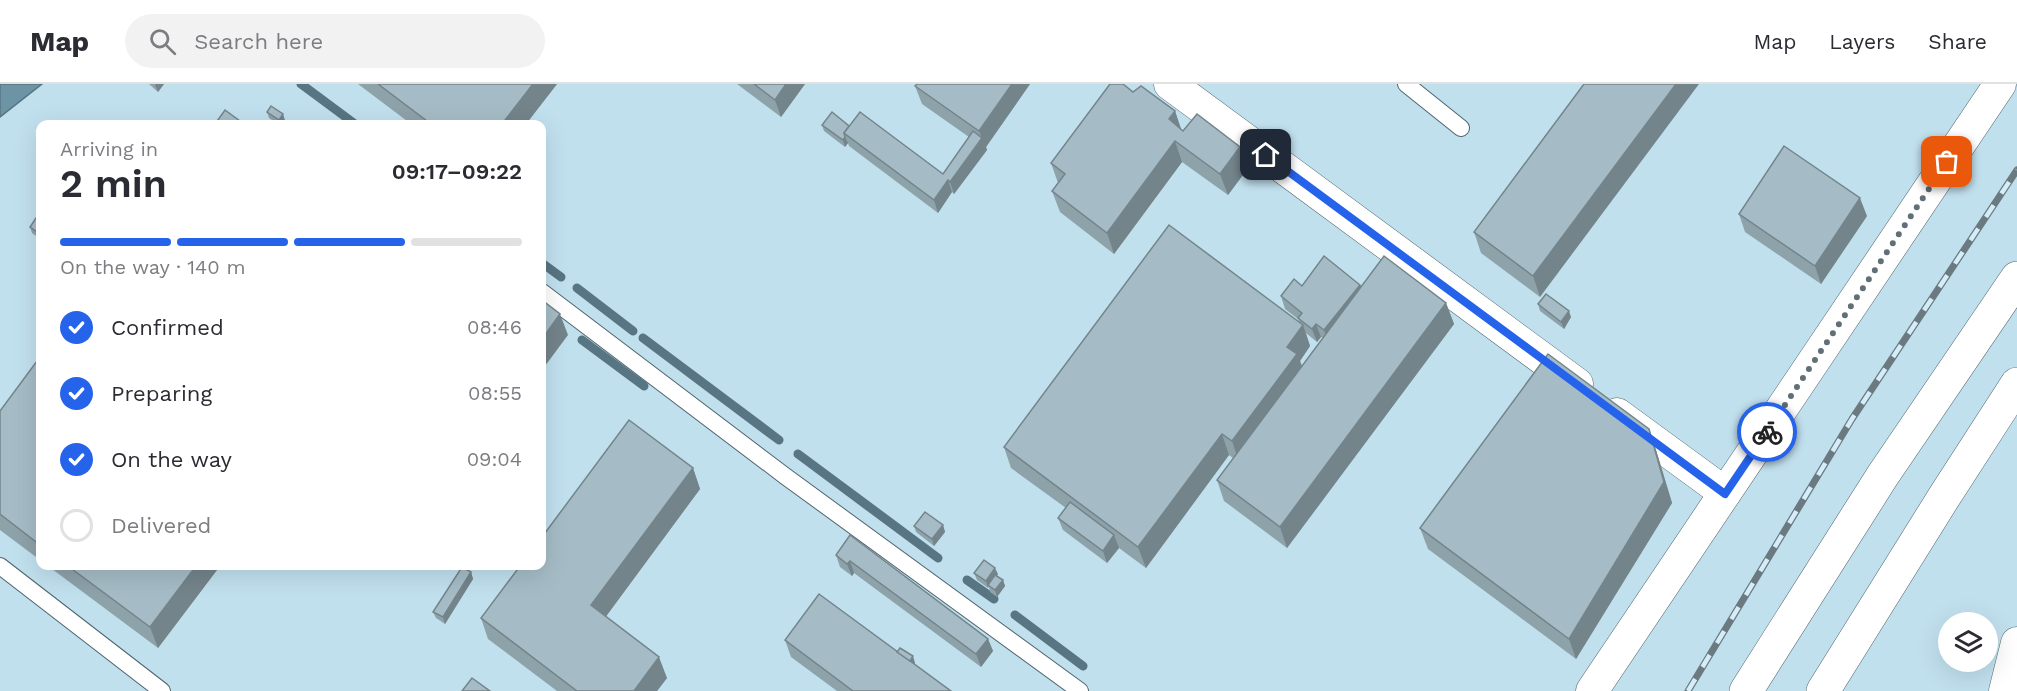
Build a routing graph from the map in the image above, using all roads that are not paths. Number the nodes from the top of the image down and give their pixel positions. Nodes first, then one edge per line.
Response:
1 (1170, 84) edge
2 (1406, 84) edge
3 (2000, 84) edge
4 (1461, 128) dead end
5 (2017, 278) edge
6 (546, 295) edge
7 (2017, 384) edge
8 (1725, 494) junction
9 (0, 567) edge
10 (2017, 643) edge
11 (162, 691) edge
12 (1080, 691) edge
13 (1592, 691) edge
14 (1746, 691) edge
15 (1823, 691) edge
16 (2006, 691) edge

1 - 8 street
2 - 4 lane
3 - 8 street
5 - 14 highway
6 - 12 lane
7 - 15 highway
8 - 13 street
9 - 11 lane
10 - 16 street

